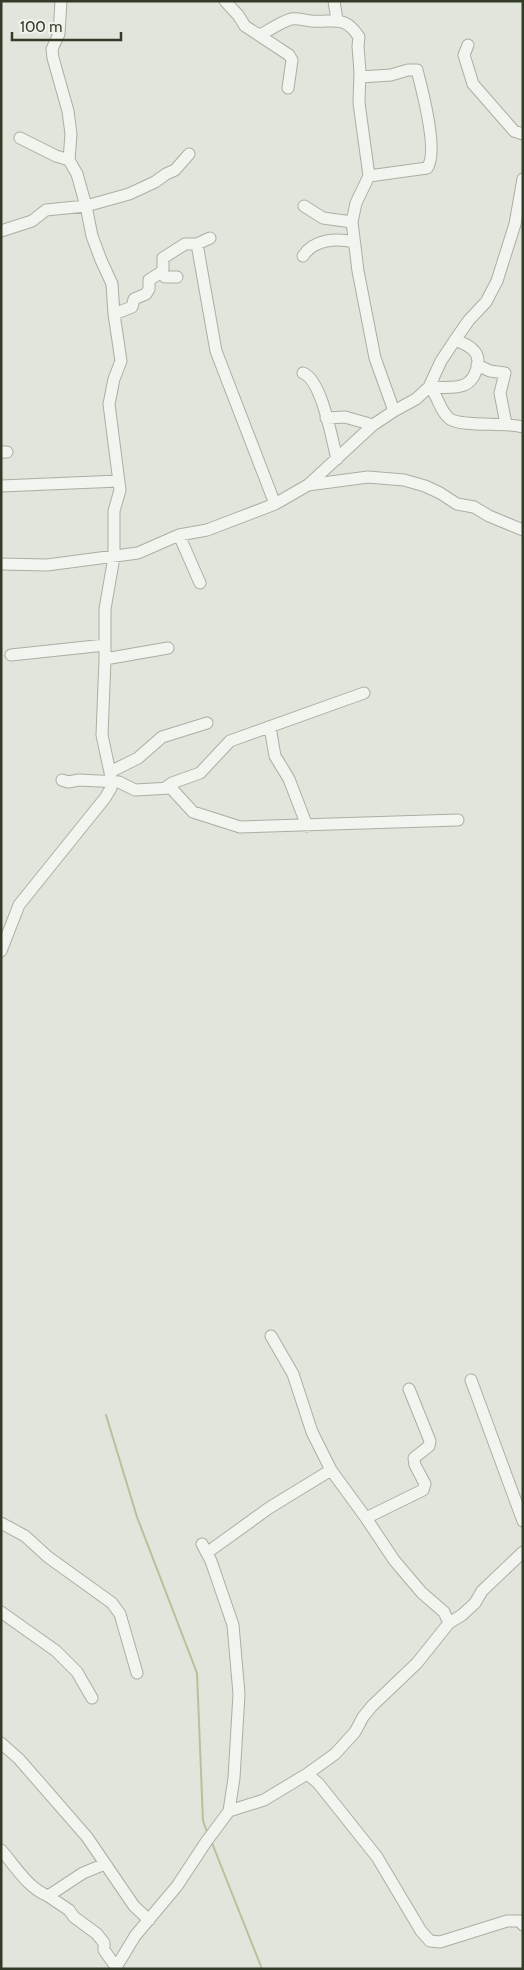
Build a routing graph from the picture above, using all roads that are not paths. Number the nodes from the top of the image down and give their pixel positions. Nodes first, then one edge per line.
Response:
1 (61, 1) edge
2 (225, 1) edge
3 (334, 1) edge
4 (337, 20) junction
5 (259, 34) junction
6 (468, 45) dead end
7 (360, 78) junction
8 (288, 88) dead end
9 (523, 134) edge
10 (20, 138) dead end
11 (189, 154) dead end
12 (70, 160) junction
13 (369, 176) junction
14 (523, 179) edge
15 (86, 206) junction
16 (304, 206) dead end
17 (352, 222) junction
18 (1, 230) edge
19 (210, 238) dead end
20 (354, 242) junction
21 (197, 244) junction
22 (303, 256) dead end
23 (161, 273) junction
24 (177, 276) dead end
25 (114, 314) junction
26 (454, 340) junction
27 (477, 365) junction
28 (303, 373) dead end
29 (429, 387) junction
30 (394, 411) junction
31 (326, 418) junction
32 (506, 424) junction
33 (373, 425) junction
34 (523, 427) edge
35 (337, 459) junction
36 (119, 480) junction
37 (308, 485) junction
38 (1, 486) edge
39 (275, 504) junction
40 (523, 530) edge
41 (180, 536) junction
42 (114, 557) junction
43 (1, 564) edge
44 (200, 583) dead end
45 (105, 646) junction
46 (168, 648) dead end
47 (11, 655) dead end
48 (105, 659) junction
49 (364, 693) dead end
50 (207, 723) dead end
51 (270, 727) junction
52 (110, 777) junction
53 (62, 780) dead end
54 (166, 788) junction
55 (458, 820) dead end
56 (307, 826) junction
57 (1, 951) edge
58 (270, 1336) dead end
59 (471, 1380) dead end
60 (409, 1389) dead end
61 (331, 1470) junction
62 (366, 1518) junction
63 (523, 1521) edge
64 (1, 1522) edge
65 (523, 1552) edge
66 (1, 1612) edge
67 (449, 1624) junction
68 (137, 1673) dead end
69 (92, 1698) dead end
70 (1, 1743) edge
71 (307, 1774) junction
72 (229, 1811) junction
73 (1, 1850) edge
74 (105, 1864) junction
75 (48, 1896) junction
76 (149, 1920) junction
77 (523, 1925) edge
78 (116, 1968) edge

1 - 12 street
2 - 5 street
3 - 4 street
4 - 5 street
4 - 7 street
5 - 8 street
6 - 9 street
7 - 13 street
7 - 13 street
10 - 12 street
11 - 15 street
12 - 15 street
13 - 17 street
14 - 26 street
15 - 18 street
15 - 25 street
16 - 17 street
17 - 20 street
19 - 21 street
20 - 22 street
20 - 30 street
21 - 23 street
21 - 39 street
23 - 24 street
23 - 25 street
25 - 36 street
26 - 27 street
26 - 29 street
27 - 29 street
27 - 32 street
28 - 31 street
29 - 30 street
29 - 32 street
30 - 33 street
31 - 33 street
31 - 35 street
32 - 34 street
33 - 35 street
35 - 37 street
36 - 38 street
36 - 42 street
37 - 39 street
37 - 40 street
39 - 41 street
41 - 42 street
41 - 44 street
42 - 43 street
42 - 45 street
45 - 47 street
45 - 48 street
46 - 48 street
48 - 52 street
49 - 51 street
50 - 52 street
51 - 54 street
51 - 56 street
52 - 53 street
52 - 54 street
52 - 57 street
54 - 56 street
55 - 56 street
58 - 61 street
59 - 63 street
60 - 62 street
61 - 62 street
61 - 72 street
62 - 67 street
64 - 68 street
65 - 67 street
66 - 69 street
67 - 71 street
70 - 74 street
71 - 72 street
71 - 77 street
72 - 76 street
73 - 75 street
74 - 75 street
74 - 76 street
75 - 78 street
76 - 78 street

